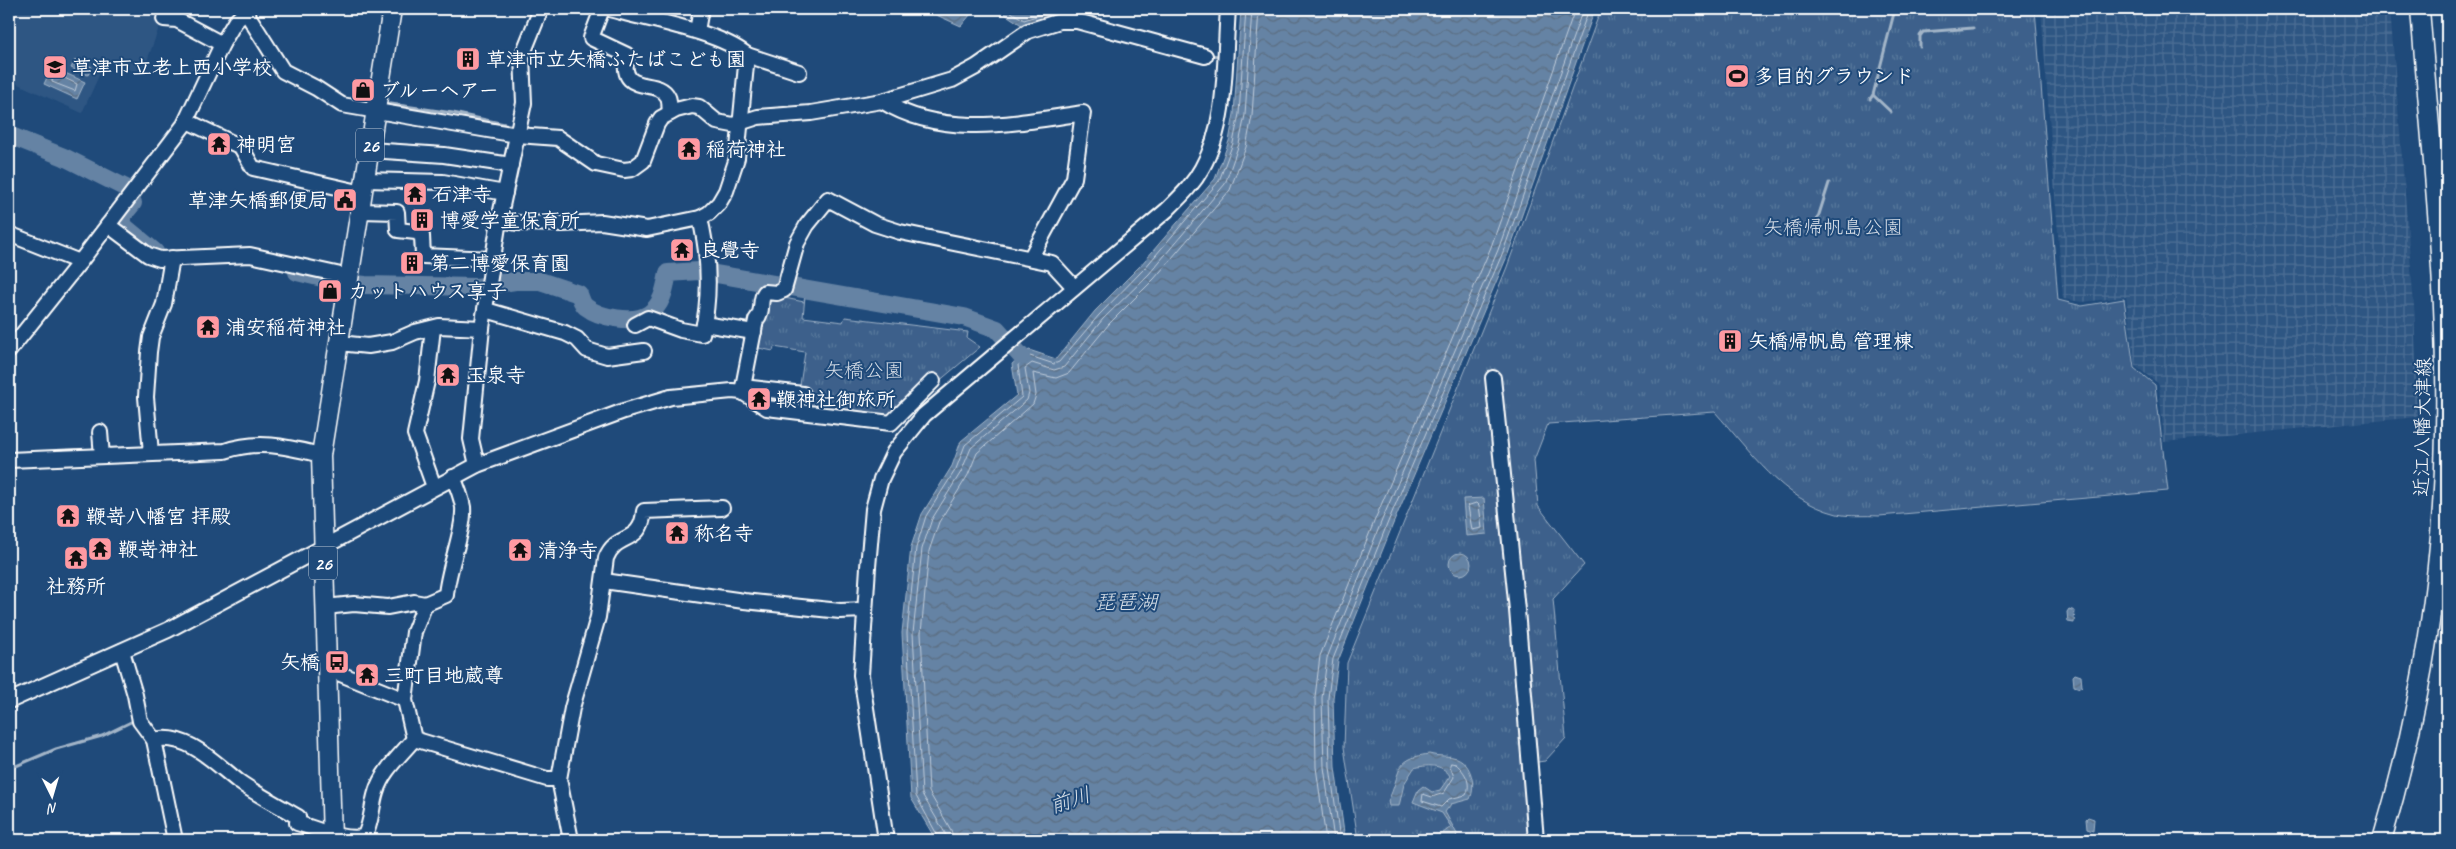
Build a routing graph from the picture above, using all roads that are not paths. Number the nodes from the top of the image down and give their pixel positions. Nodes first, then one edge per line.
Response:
1 (392, 9) edge
2 (541, 9) edge
3 (602, 9) edge
4 (610, 9) edge
5 (701, 9) edge
6 (1228, 9) edge
7 (2420, 9) edge
8 (244, 11) edge
9 (164, 19) dead end
10 (697, 32) junction
11 (222, 44) junction
12 (747, 55) junction
13 (1205, 56) dead end
14 (799, 72) dead end
15 (882, 101) junction
16 (375, 110) junction
17 (670, 113) junction
18 (187, 121) junction
19 (739, 124) junction
20 (517, 135) junction
21 (370, 150) junction
22 (511, 165) junction
23 (364, 186) junction
24 (504, 192) junction
25 (361, 211) junction
26 (700, 218) junction
27 (499, 220) junction
28 (108, 225) junction
29 (9, 234) edge
30 (172, 258) junction
31 (1031, 258) junction
32 (493, 259) junction
33 (80, 262) junction
34 (350, 282) junction
35 (1074, 287) junction
36 (486, 310) junction
37 (635, 324) dead end
38 (704, 324) junction
39 (433, 328) junction
40 (482, 328) junction
41 (754, 332) junction
42 (339, 343) junction
43 (9, 351) edge
44 (644, 351) dead end
45 (1493, 378) dead end
46 (933, 381) dead end
47 (743, 389) junction
48 (803, 394) dead end
49 (100, 432) dead end
50 (151, 453) junction
51 (321, 455) junction
52 (102, 456) junction
53 (9, 460) edge
54 (477, 465) junction
55 (453, 477) junction
56 (434, 487) junction
57 (722, 508) dead end
58 (323, 548) junction
59 (604, 581) junction
60 (426, 604) junction
61 (325, 607) junction
62 (865, 610) junction
63 (122, 652) junction
64 (328, 669) junction
65 (405, 700) junction
66 (9, 701) edge
67 (414, 739) junction
68 (154, 740) junction
69 (559, 779) junction
70 (332, 837) edge
71 (176, 840) edge
72 (571, 840) edge
73 (886, 840) edge
74 (1536, 840) edge
75 (2382, 840) edge

1 - 16 main road, 26
2 - 20 street
3 - 17 street
4 - 10 street
5 - 10 street
6 - 35 street
7 - 75 main road, 近江八幡大津線
8 - 11 street
8 - 16 street
9 - 11 street
10 - 12 street
11 - 18 street
12 - 14 street
12 - 19 street
13 - 15 street
15 - 19 street
15 - 31 street
16 - 20 street
16 - 21 main road, 26
17 - 19 street
17 - 20 street
18 - 23 street
18 - 28 street
19 - 26 street
20 - 22 street
21 - 22 street
21 - 23 main road, 26
22 - 24 street
23 - 24 street
23 - 25 main road, 26
24 - 27 street
25 - 32 street
25 - 34 main road, 26
26 - 27 street
26 - 38 street
27 - 32 street
28 - 30 street
28 - 33 street
29 - 33 street
30 - 34 street
30 - 50 street
31 - 35 street
31 - 41 street
32 - 36 street
33 - 43 street
34 - 42 main road, 26
35 - 62 street
36 - 40 street
36 - 44 street
37 - 38 street
38 - 41 street
39 - 40 street
39 - 42 street
39 - 56 street
40 - 54 street
41 - 47 street
42 - 51 main road, 26
45 - 74 street
46 - 47 street
47 - 48 street
47 - 54 street
49 - 52 street
50 - 51 street
50 - 52 street
51 - 58 main road, 26
52 - 53 street
54 - 55 street
55 - 56 street
55 - 60 street
56 - 58 street
57 - 59 street
58 - 61 main road, 26
58 - 63 street
59 - 62 street
59 - 69 street
60 - 61 street
60 - 65 street
61 - 64 main road, 26
62 - 73 street
63 - 66 street
63 - 68 street
64 - 65 street
64 - 70 main road, 26
65 - 67 street
67 - 69 street
67 - 70 street
68 - 70 street
68 - 71 street
69 - 72 street

